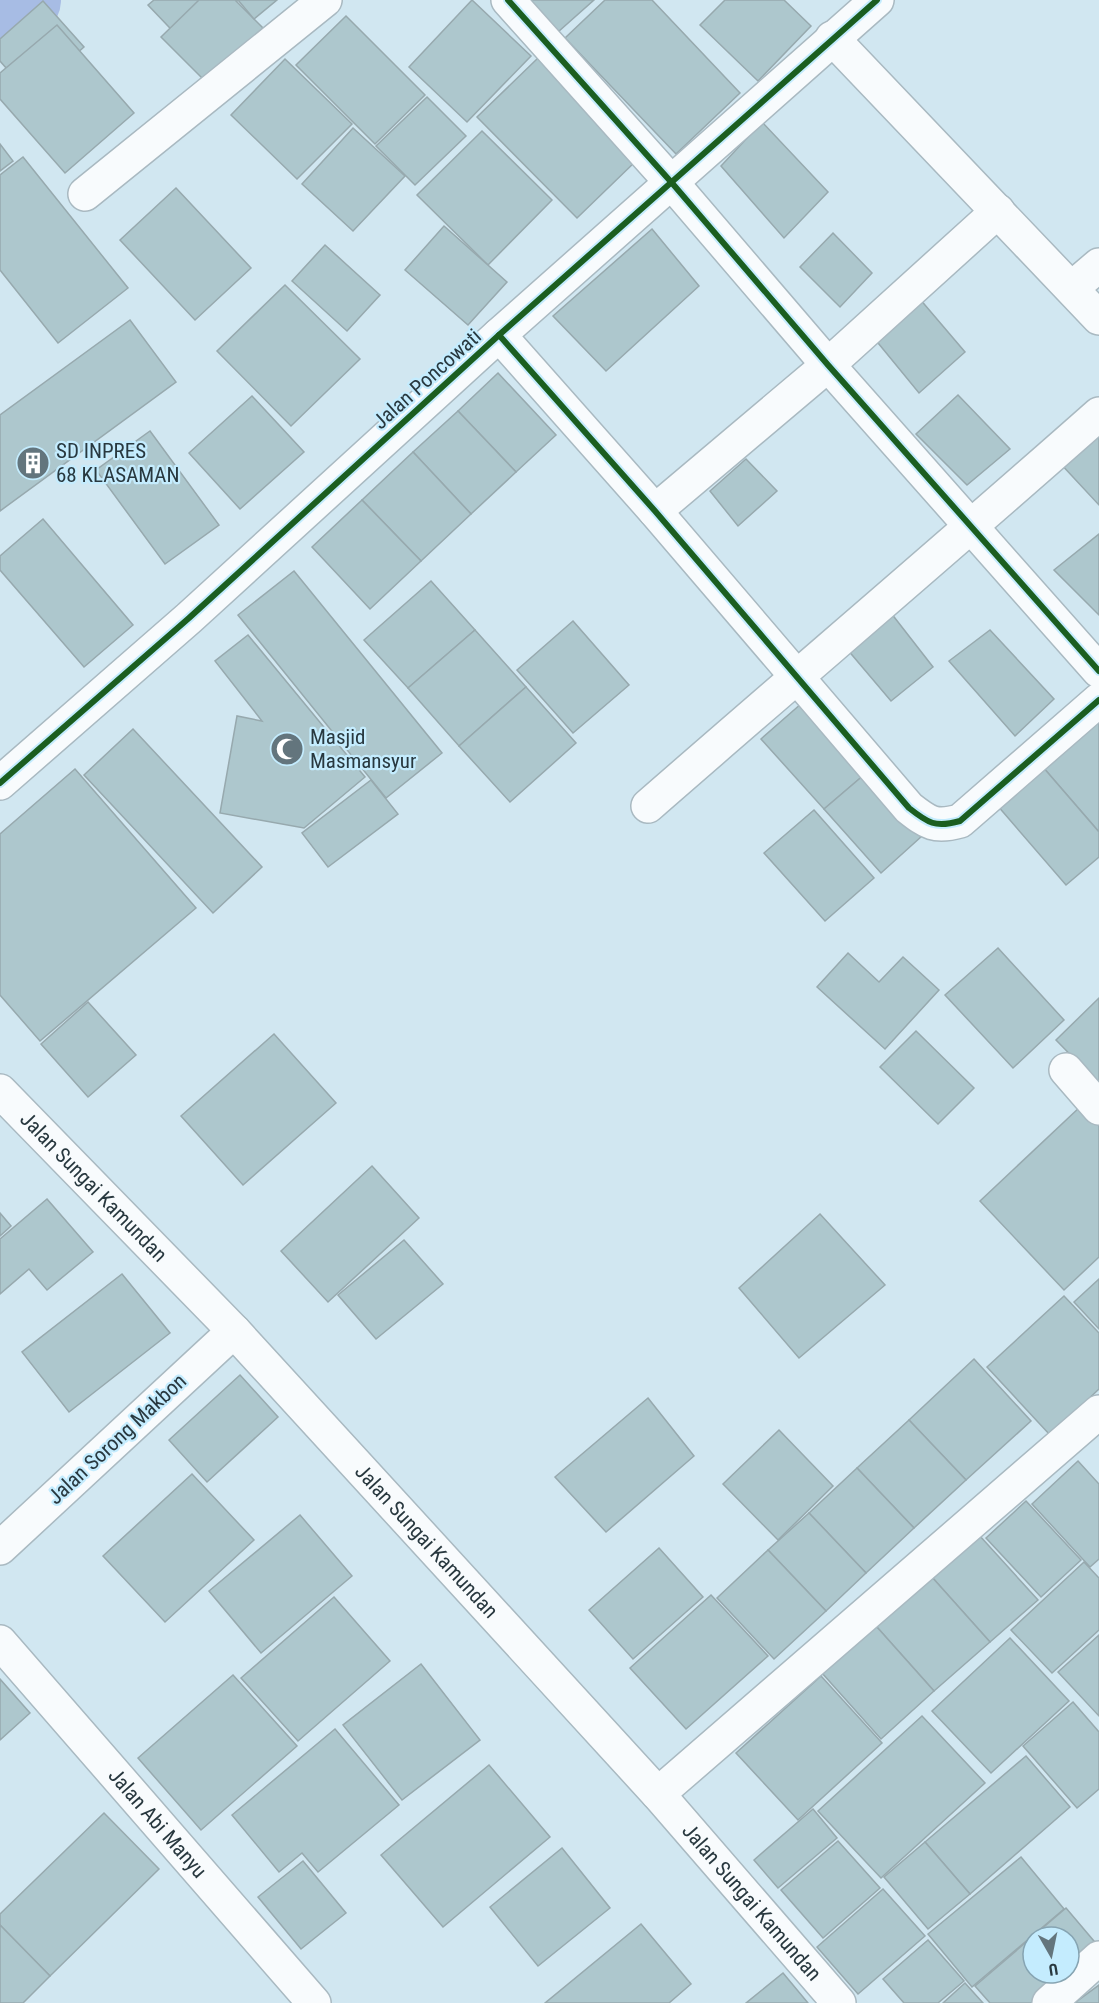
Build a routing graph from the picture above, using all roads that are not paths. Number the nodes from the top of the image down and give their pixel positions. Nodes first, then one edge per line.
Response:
1 (325, 0) edge
2 (508, 0) edge
3 (877, 0) edge
4 (832, 38) junction
5 (672, 183) junction
6 (85, 194) dead end
7 (998, 211) junction
8 (1099, 265) edge
9 (1072, 288) junction
10 (1099, 318) edge
11 (499, 335) junction
12 (828, 365) junction
13 (1099, 414) edge
14 (655, 511) junction
15 (972, 527) junction
16 (1099, 671) edge
17 (797, 675) junction
18 (1099, 700) edge
19 (0, 783) edge
20 (648, 806) dead end
21 (1066, 1070) dead end
22 (0, 1091) edge
23 (1099, 1108) edge
24 (234, 1331) junction
25 (1099, 1412) edge
26 (0, 1548) edge
27 (0, 1642) edge
28 (658, 1794) junction
29 (1099, 1958) edge
30 (314, 2003) edge
31 (839, 2003) edge
32 (1049, 2003) edge

1 - 6 main road
2 - 5 main road
3 - 4 main road, Jalan Poncowati
4 - 5 main road, Jalan Poncowati
4 - 7 main road
5 - 11 main road, Jalan Poncowati
5 - 12 main road
7 - 9 main road
7 - 12 main road
8 - 9 main road
9 - 10 main road
11 - 14 main road
11 - 19 main road, Jalan Poncowati
12 - 14 main road
12 - 15 main road
13 - 15 main road
14 - 17 main road
15 - 16 main road
15 - 17 main road
17 - 18 main road
17 - 20 main road
21 - 23 main road
22 - 24 main road, Jalan Sungai Kamundan
24 - 26 main road, Jalan Sorong Makbon
24 - 28 main road, Jalan Sungai Kamundan
25 - 28 main road
27 - 30 main road, Jalan Abi Manyu
28 - 31 main road, Jalan Sungai Kamundan
29 - 32 main road

